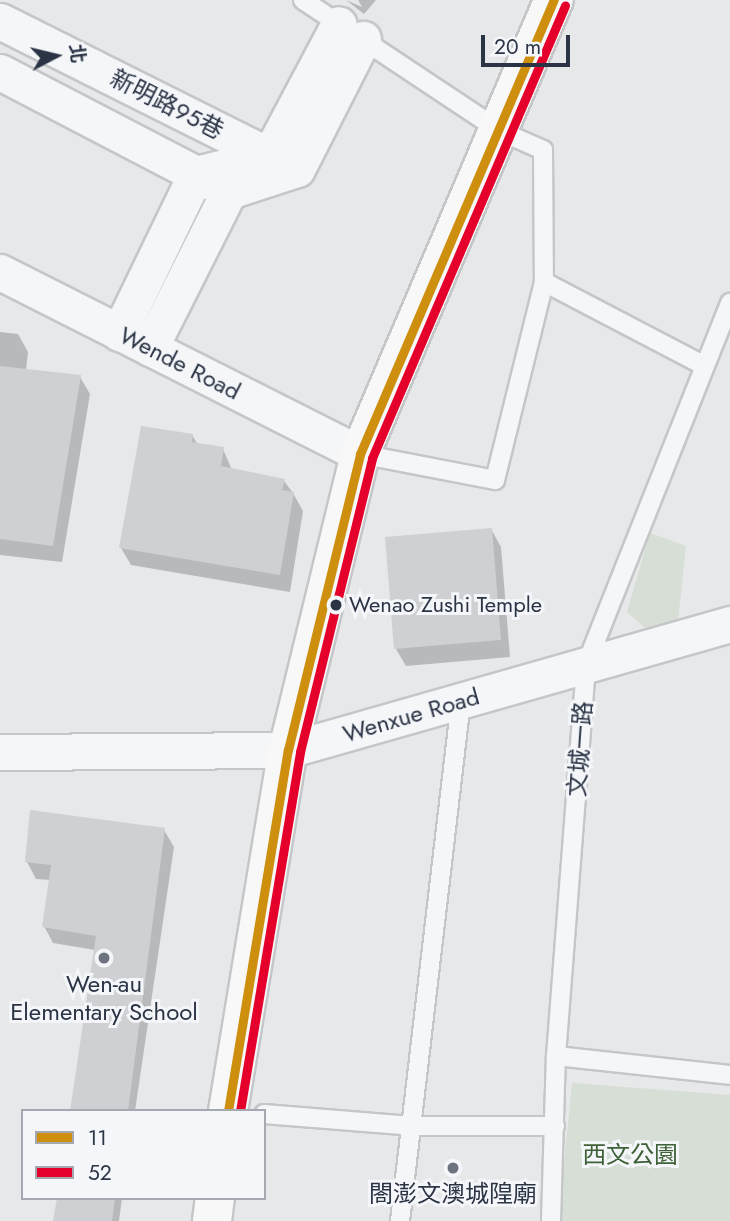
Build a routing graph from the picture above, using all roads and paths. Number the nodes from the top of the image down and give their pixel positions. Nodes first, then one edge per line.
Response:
1 (303, 0) edge
2 (554, 0) edge
3 (0, 21) edge
4 (351, 32) junction
5 (0, 72) edge
6 (502, 132) junction
7 (283, 162) junction
8 (197, 174) junction
9 (229, 191) junction
10 (0, 272) edge
11 (544, 282) junction
12 (730, 303) edge
13 (119, 333) junction
14 (150, 348) junction
15 (704, 365) junction
16 (360, 454) junction
17 (730, 624) edge
18 (586, 665) junction
19 (460, 701) junction
20 (288, 750) junction
21 (0, 752) edge
22 (556, 1055) junction
23 (730, 1075) edge
24 (228, 1109) edge
25 (266, 1114) edge
26 (412, 1126) junction
27 (555, 1126) junction
28 (215, 1200) edge
29 (212, 1221) edge
30 (400, 1221) edge
31 (551, 1221) edge

1 - 4 lane
2 - 6 main road
3 - 7 street, 新明路95巷
4 - 6 lane
4 - 7 street
5 - 8 street
6 - 11 lane
6 - 16 main road
7 - 8 street
7 - 9 street
8 - 9 street
8 - 13 street
9 - 14 street
10 - 13 street, Wende Road
11 - 15 lane
11 - 16 lane
12 - 15 lane, 文城一路
13 - 14 street, Wende Road
14 - 16 street, Wende Road
15 - 18 lane, 文城一路
16 - 20 main road
17 - 18 street, Wenxue Road
18 - 19 street, Wenxue Road
18 - 22 lane, 文城一路
19 - 20 street, Wenxue Road
19 - 26 lane
20 - 21 street, Wenxue Road
20 - 24 main road
22 - 23 lane
22 - 27 lane, 文城一路
25 - 26 lane
26 - 27 lane
26 - 30 lane
27 - 31 lane, 文城一路
28 - 29 main road

